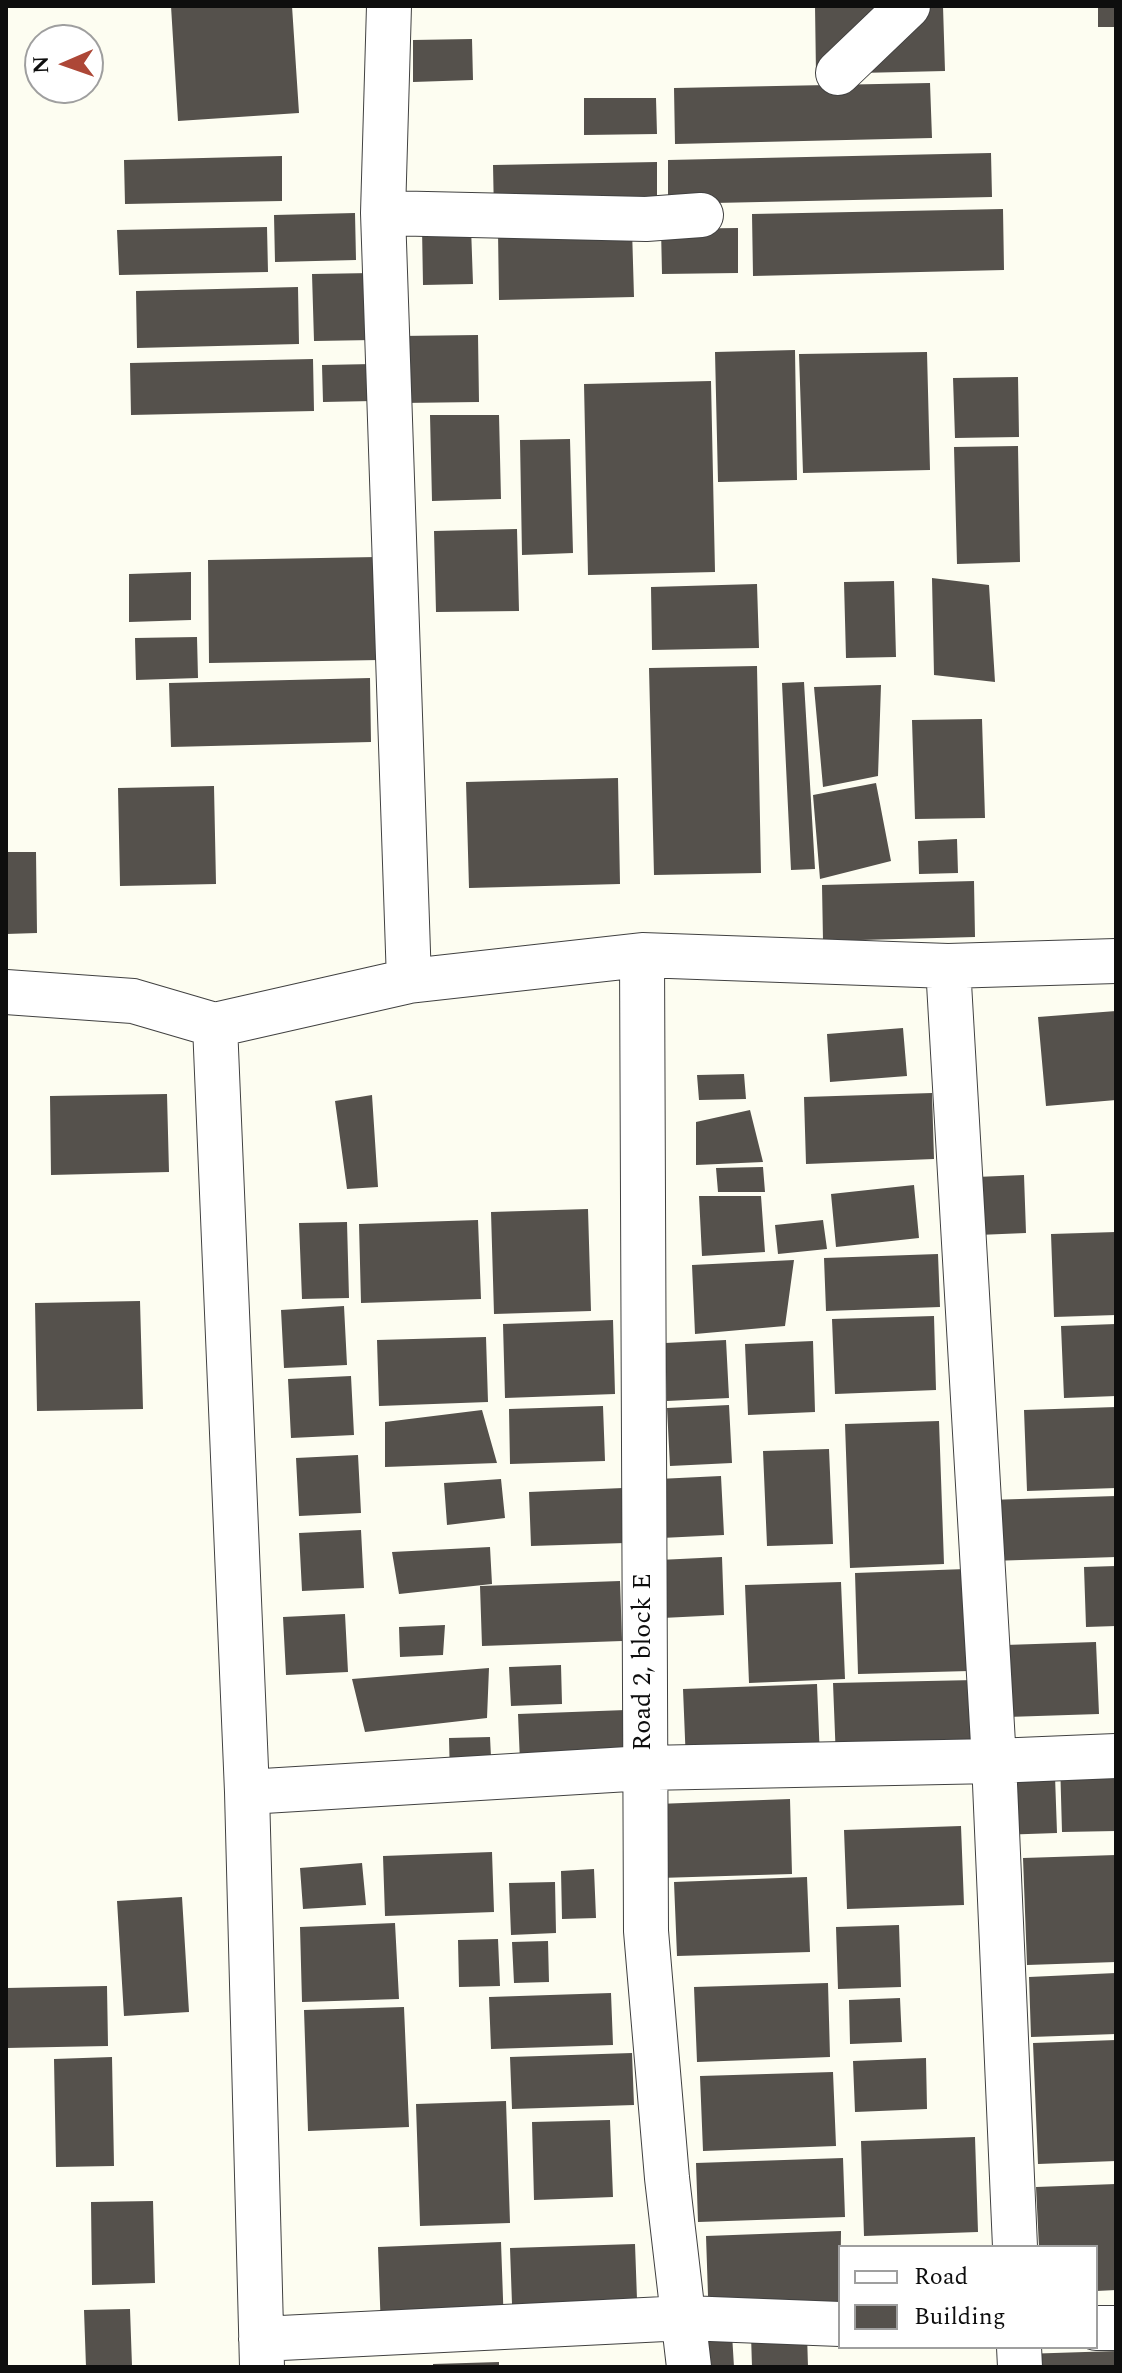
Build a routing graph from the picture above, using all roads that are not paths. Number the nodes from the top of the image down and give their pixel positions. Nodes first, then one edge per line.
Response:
1 (389, 6) edge
2 (908, 6) edge
3 (838, 73) dead end
4 (383, 213) junction
5 (701, 215) dead end
6 (642, 955) junction
7 (1116, 961) edge
8 (948, 966) junction
9 (409, 981) junction
10 (6, 992) edge
11 (215, 1025) junction
12 (1116, 1756) edge
13 (994, 1761) junction
14 (645, 1768) junction
15 (247, 1792) junction
16 (1015, 2245) edge
17 (685, 2318) junction
18 (838, 2324) edge
19 (262, 2353) edge
20 (689, 2367) edge

1 - 4 street
2 - 3 street
4 - 5 street
4 - 9 street
6 - 8 street
6 - 9 street
6 - 14 street, Road 2, block E
7 - 8 street
8 - 13 street
9 - 11 street
10 - 11 street
11 - 15 street
12 - 13 street
13 - 14 street
13 - 16 street
14 - 15 street
14 - 17 street, Road 2, block E
15 - 19 street
17 - 18 street
17 - 19 street
17 - 20 street, Road 2, block E

